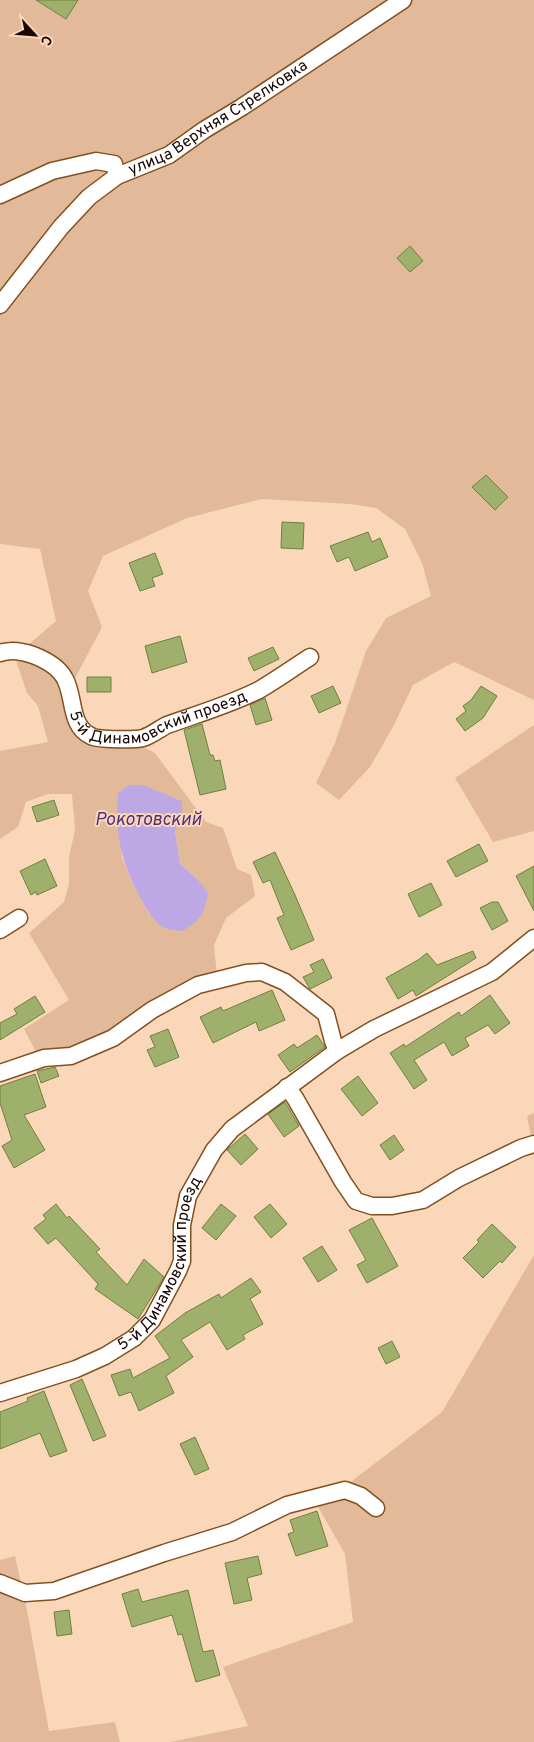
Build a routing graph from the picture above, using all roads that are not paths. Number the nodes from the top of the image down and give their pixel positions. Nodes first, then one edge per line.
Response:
1 (403, 0) edge
2 (117, 176) junction
3 (0, 195) edge
4 (0, 305) edge
5 (3, 652) edge
6 (310, 657) dead end
7 (19, 918) dead end
8 (0, 930) edge
9 (534, 938) edge
10 (337, 1051) junction
11 (0, 1073) edge
12 (287, 1087) junction
13 (534, 1144) edge
14 (0, 1393) edge
15 (376, 1508) dead end
16 (0, 1583) edge

1 - 2 street, улица Верхняя Стрелковка
2 - 3 street, улица Верхняя Стрелковка
2 - 4 street
5 - 6 street, 5-й Динамовский проезд
7 - 8 street
9 - 10 street, 5-й Динамовский проезд
10 - 11 street
10 - 12 street, 5-й Динамовский проезд
12 - 13 street
12 - 14 street, 5-й Динамовский проезд
15 - 16 street

